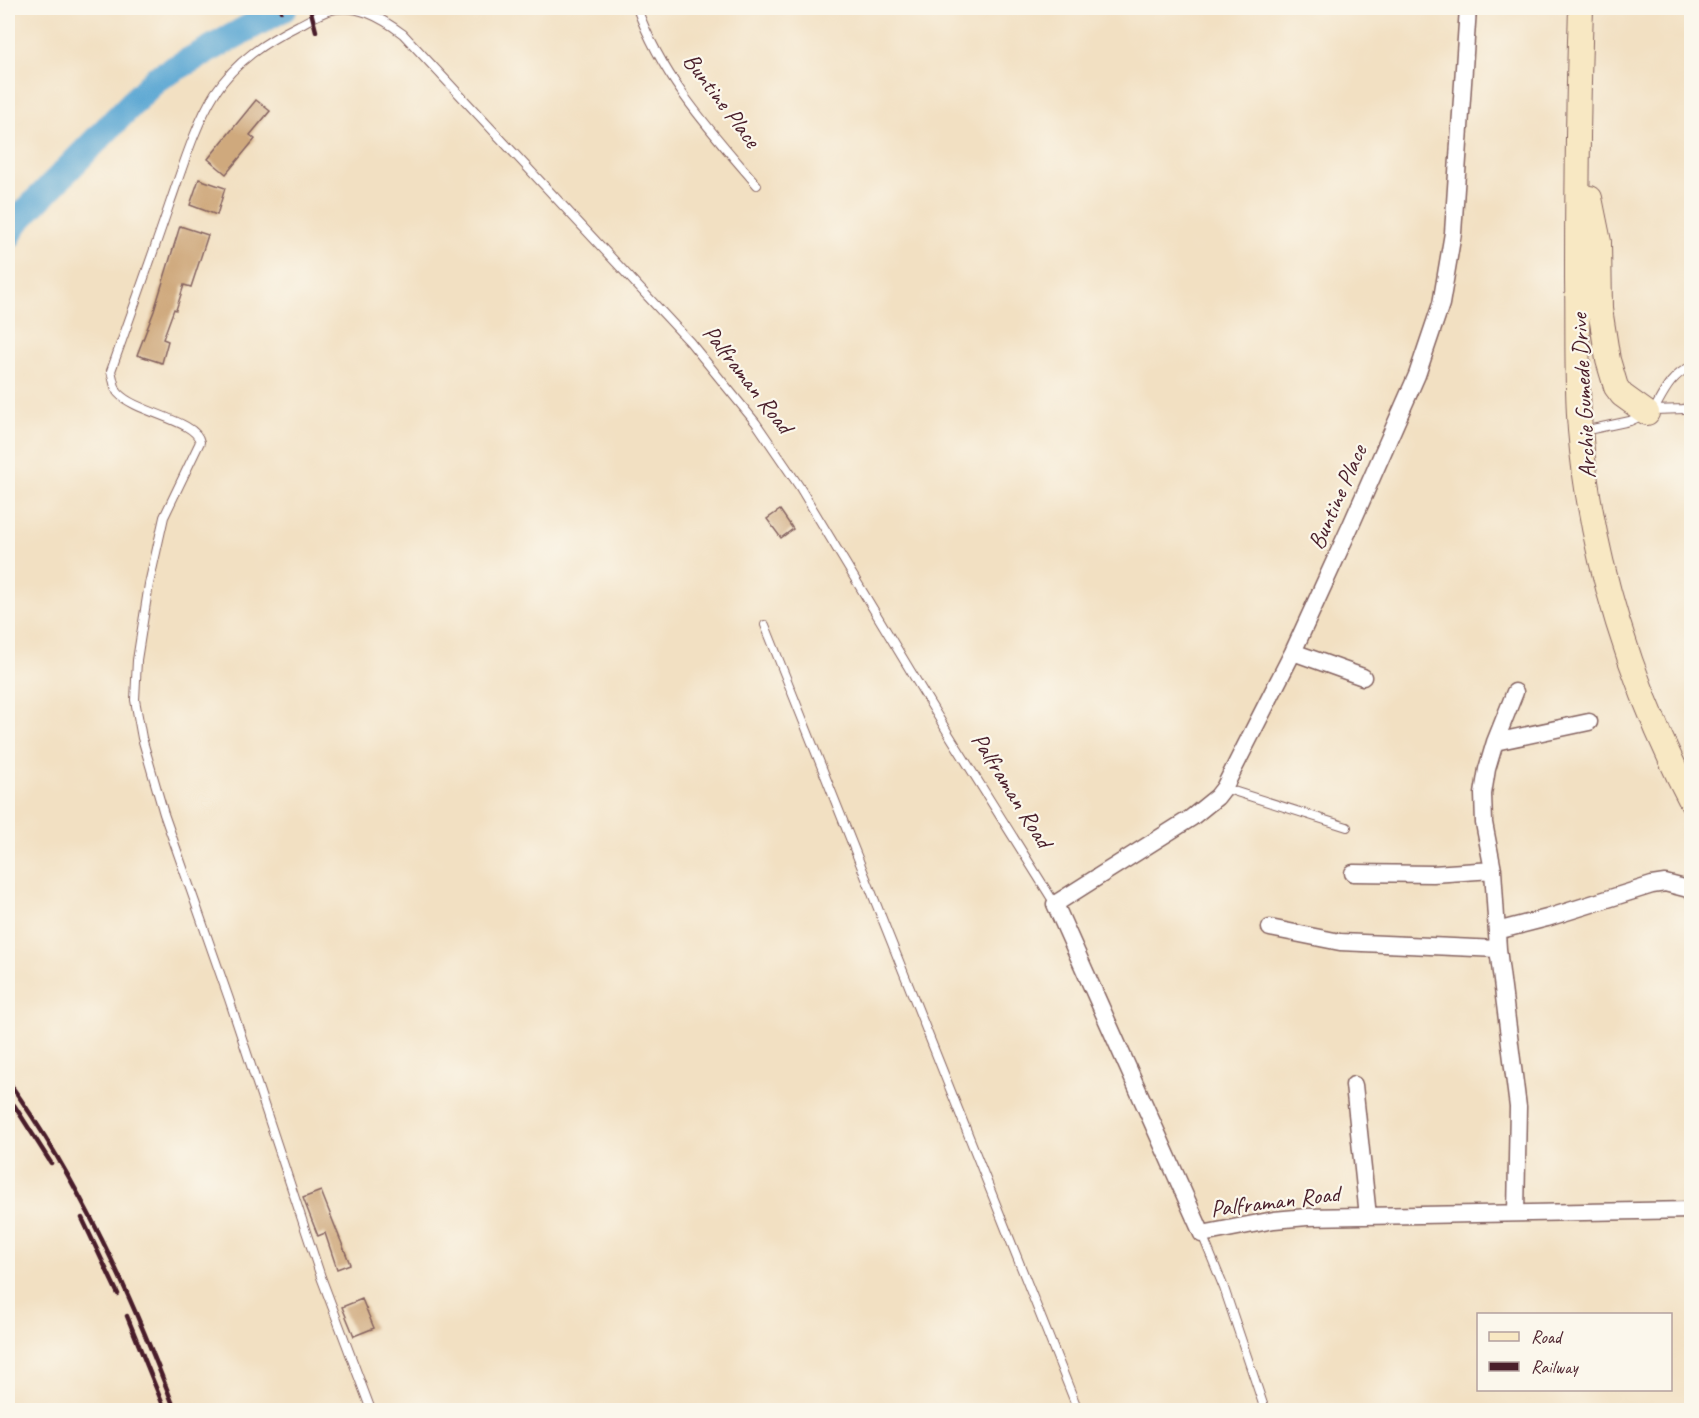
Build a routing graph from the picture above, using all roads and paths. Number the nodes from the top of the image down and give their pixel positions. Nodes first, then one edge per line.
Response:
1 (637, 8) edge
2 (1468, 8) edge
3 (1581, 8) edge
4 (1593, 8) edge
5 (758, 185) dead end
6 (1590, 198) junction
7 (1692, 366) edge
8 (1692, 403) edge
9 (1651, 412) junction
10 (1586, 430) junction
11 (765, 626) dead end
12 (1293, 652) junction
13 (1363, 677) dead end
14 (1515, 692) dead end
15 (1589, 722) dead end
16 (1495, 742) junction
17 (1692, 776) edge
18 (1224, 788) junction
19 (1692, 802) edge
20 (1347, 827) dead end
21 (1493, 870) junction
22 (1353, 873) dead end
23 (1692, 890) edge
24 (1055, 904) junction
25 (1270, 928) dead end
26 (1497, 931) junction
27 (1498, 950) junction
28 (1354, 1084) dead end
29 (1692, 1210) edge
30 (1516, 1213) junction
31 (1368, 1216) junction
32 (1202, 1234) junction
33 (372, 1410) edge
34 (1078, 1410) edge
35 (1265, 1410) edge

1 - 5 lane, Buntine Place
2 - 12 street, Buntine Place
3 - 10 main road, Archie Gumede Drive
4 - 6 main road, Archie Gumede Drive
6 - 9 main road
6 - 10 main road, Archie Gumede Drive
7 - 9 lane
8 - 9 lane
9 - 10 lane
10 - 17 main road, Archie Gumede Drive
10 - 19 main road, Archie Gumede Drive
11 - 34 lane
12 - 13 street
12 - 18 street, Buntine Place
14 - 16 street
15 - 16 street
16 - 21 street
18 - 20 lane
18 - 24 street, Buntine Place
21 - 22 street
21 - 26 street
23 - 26 street
24 - 32 street, Palframan Road
24 - 33 lane, Palframan Road
25 - 27 street
26 - 27 street
27 - 30 street
28 - 31 street
29 - 30 street, Palframan Road
30 - 31 street, Palframan Road
31 - 32 street, Palframan Road
32 - 35 lane

